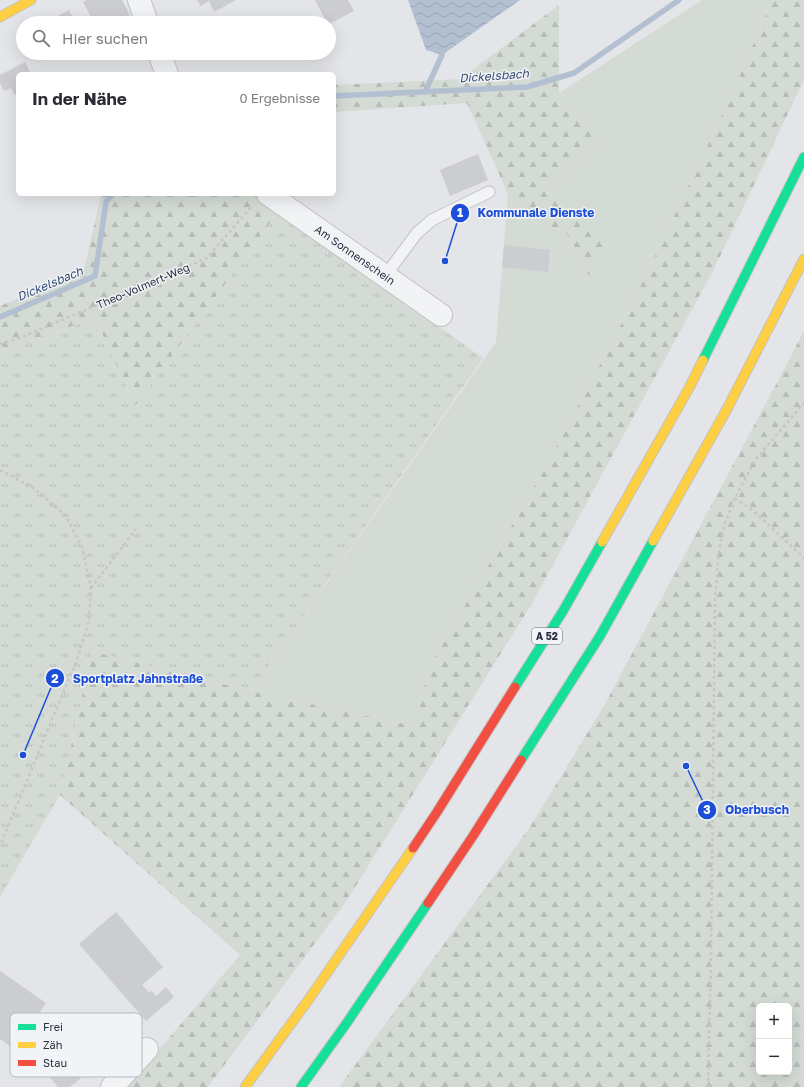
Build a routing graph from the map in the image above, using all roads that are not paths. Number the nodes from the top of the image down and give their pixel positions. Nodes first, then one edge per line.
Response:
1 (31, 0) edge
2 (138, 0) edge
3 (144, 16) edge
4 (0, 17) edge
5 (162, 60) edge
6 (166, 72) edge
7 (804, 157) edge
8 (489, 192) dead end
9 (260, 200) edge
10 (804, 259) edge
11 (385, 276) junction
12 (441, 315) dead end
13 (147, 1049) dead end
14 (142, 1054) edge
15 (121, 1077) edge
16 (112, 1087) edge
17 (245, 1087) edge
18 (301, 1087) edge

1 - 4 main road
2 - 3 street
5 - 6 street
7 - 17 main road, A 52
8 - 11 lane
9 - 11 street, Am Sonnenschein
10 - 18 main road
11 - 12 street, Am Sonnenschein
13 - 14 street
15 - 16 street

